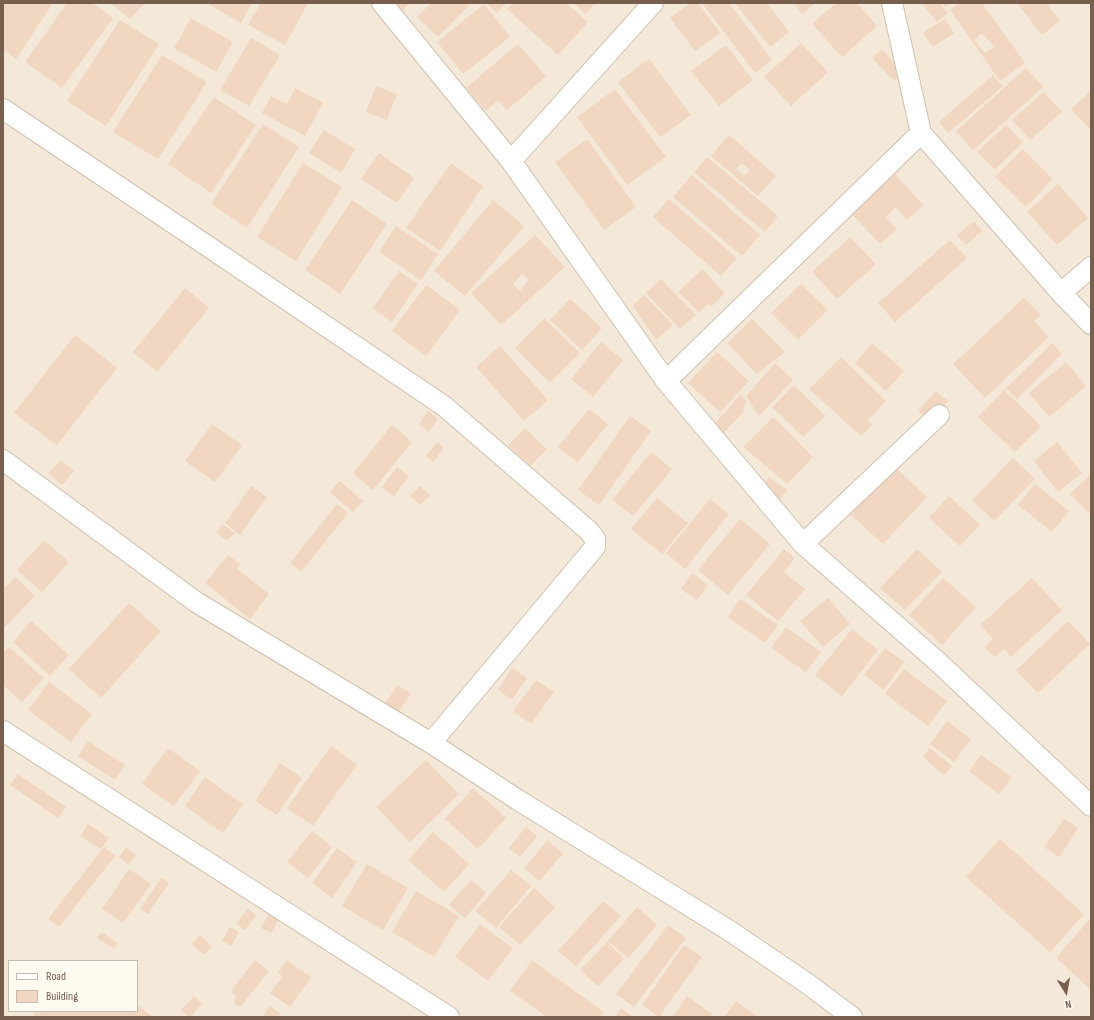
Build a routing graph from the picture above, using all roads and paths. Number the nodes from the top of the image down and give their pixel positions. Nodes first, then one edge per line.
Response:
1 (382, 3) edge
2 (653, 3) edge
3 (897, 6) edge
4 (3, 109) edge
5 (921, 133) junction
6 (511, 161) junction
7 (1091, 267) edge
8 (1061, 293) junction
9 (1091, 324) edge
10 (666, 381) junction
11 (939, 415) dead end
12 (3, 460) edge
13 (803, 544) junction
14 (3, 731) edge
15 (431, 743) junction
16 (1091, 806) edge
17 (449, 1017) edge
18 (852, 1017) edge

1 - 6 street
2 - 6 street
3 - 5 street
4 - 15 street
5 - 8 street
5 - 10 street
6 - 10 street
7 - 8 street
8 - 9 street
10 - 13 street
11 - 13 street
12 - 15 street
13 - 16 street
14 - 17 street
15 - 18 street

